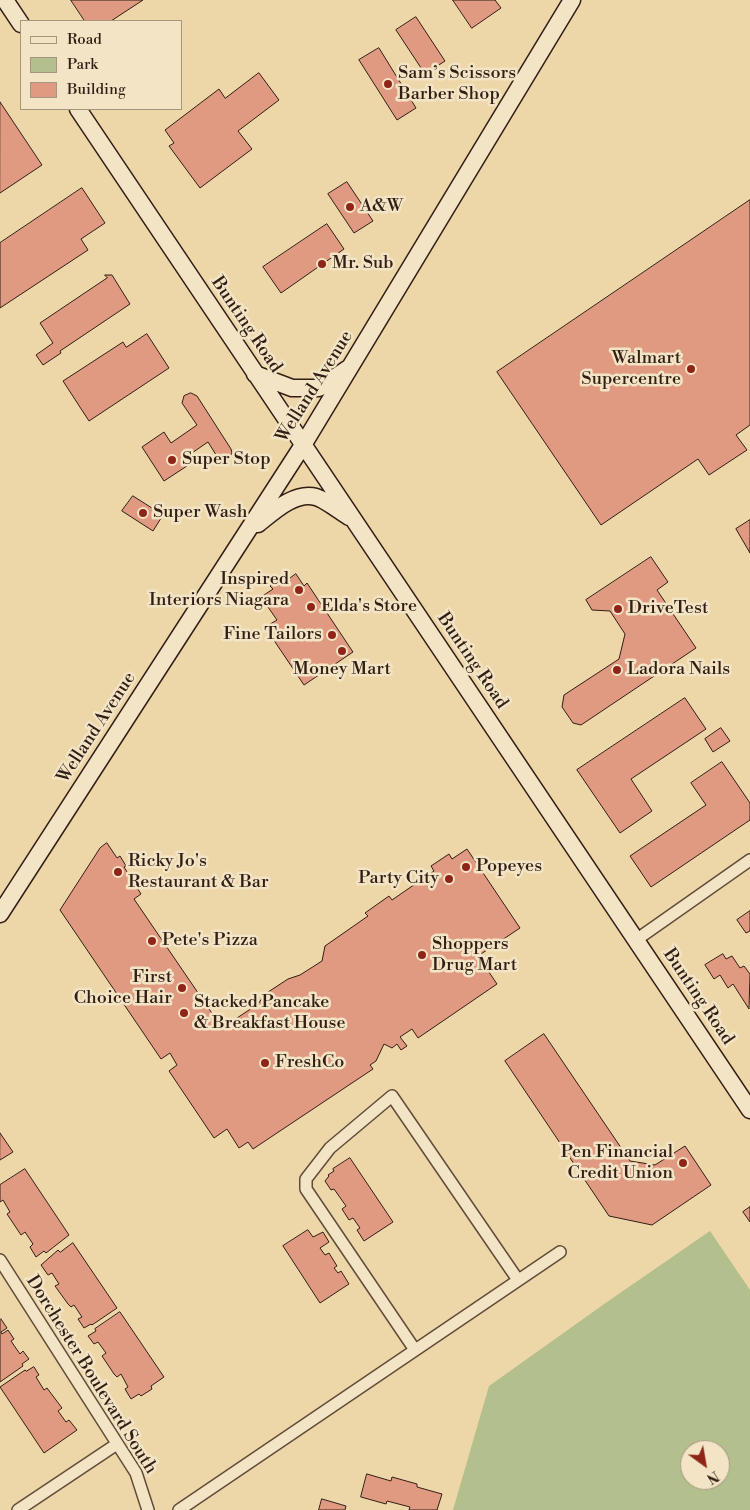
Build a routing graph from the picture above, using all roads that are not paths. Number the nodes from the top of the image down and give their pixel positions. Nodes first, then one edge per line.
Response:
1 (5, 0) edge
2 (572, 0) edge
3 (20, 22) edge
4 (79, 110) edge
5 (351, 367) junction
6 (255, 374) junction
7 (303, 445) junction
8 (353, 520) junction
9 (246, 534) junction
10 (750, 860) edge
11 (0, 914) edge
12 (636, 940) junction
13 (750, 1110) edge
14 (560, 1252) dead end
15 (0, 1260) edge
16 (518, 1280) junction
17 (415, 1350) junction
18 (117, 1444) junction
19 (18, 1510) edge
20 (148, 1510) edge
21 (179, 1510) edge

1 - 3 main road
2 - 5 main road, Welland Avenue
4 - 6 main road, Bunting Road
5 - 6 main road
5 - 7 main road, Welland Avenue
6 - 7 main road, Bunting Road
7 - 8 main road, Bunting Road
7 - 9 main road, Welland Avenue
8 - 9 main road
8 - 12 main road, Bunting Road
9 - 11 main road, Welland Avenue
10 - 12 street
12 - 13 main road, Bunting Road
14 - 16 street
15 - 18 street, Dorchester Boulevard South
16 - 17 street
16 - 17 street
17 - 21 street
18 - 19 street
18 - 20 street, Dorchester Boulevard South

